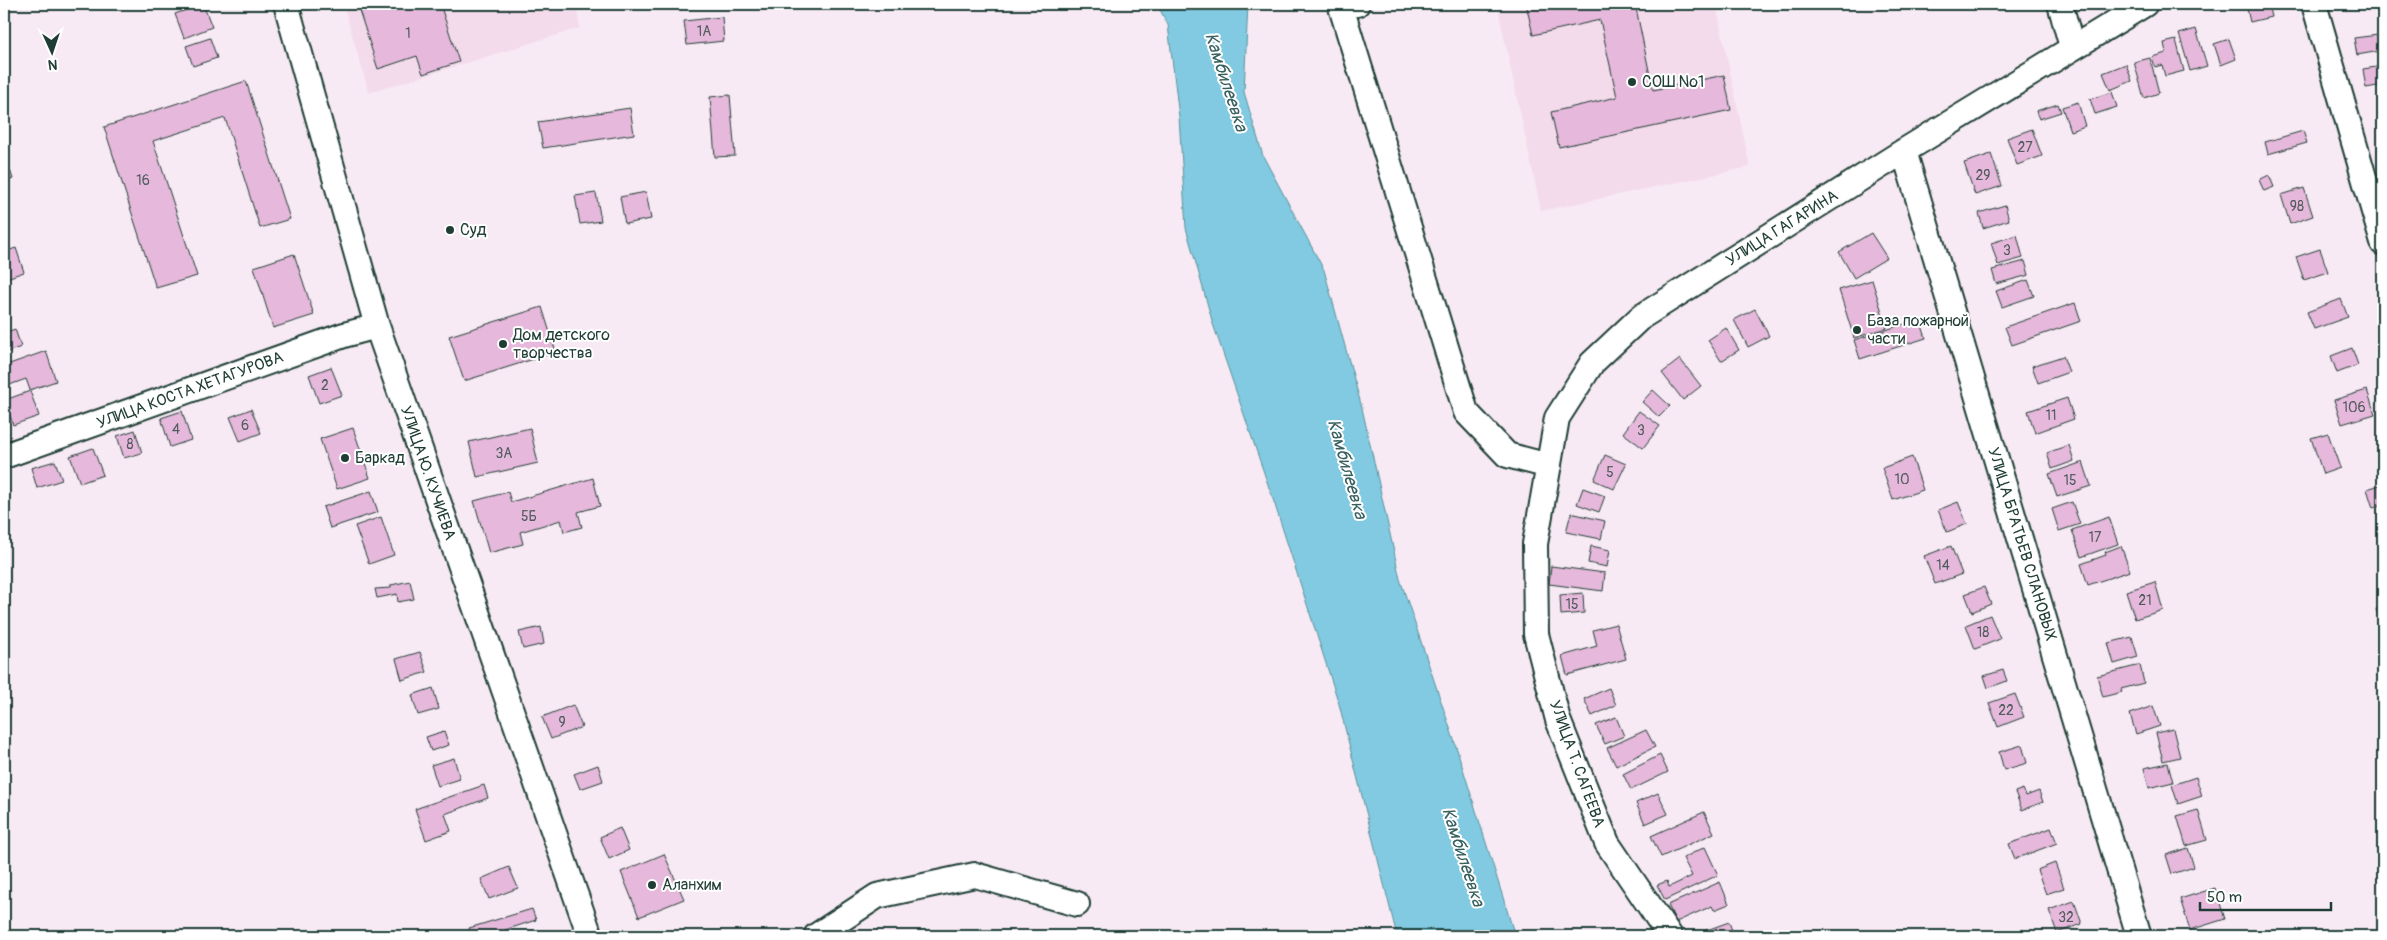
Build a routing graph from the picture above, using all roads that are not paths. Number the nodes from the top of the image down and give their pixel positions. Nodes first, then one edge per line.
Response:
1 (286, 4) edge
2 (1357, 4) edge
3 (2060, 4) edge
4 (2145, 4) edge
5 (2314, 4) edge
6 (2072, 47) junction
7 (1904, 151) junction
8 (2374, 175) edge
9 (2383, 243) edge
10 (377, 326) junction
11 (4, 456) edge
12 (1549, 466) junction
13 (1535, 544) joint
14 (1077, 904) dead end
15 (590, 936) edge
16 (816, 936) edge
17 (1670, 936) edge
18 (2139, 936) edge

1 - 10 street, УЛИЦА Ю. КУЧИЕВА
2 - 12 street
3 - 6 street
4 - 6 street, УЛИЦА ГАГАРИНА
5 - 8 street
6 - 7 street, УЛИЦА ГАГАРИНА
7 - 12 street, УЛИЦА ГАГАРИНА
7 - 18 street, УЛИЦА БРАТЬЕВ СЛАНОВЫХ
8 - 9 street
10 - 11 street, УЛИЦА КОСТА ХЕТАГУРОВА
10 - 15 street, УЛИЦА Ю. КУЧИЕВА
12 - 13 street, УЛИЦА ГАГАРИНА
13 - 17 street, УЛИЦА Т. САГЕЕВА
14 - 16 street

